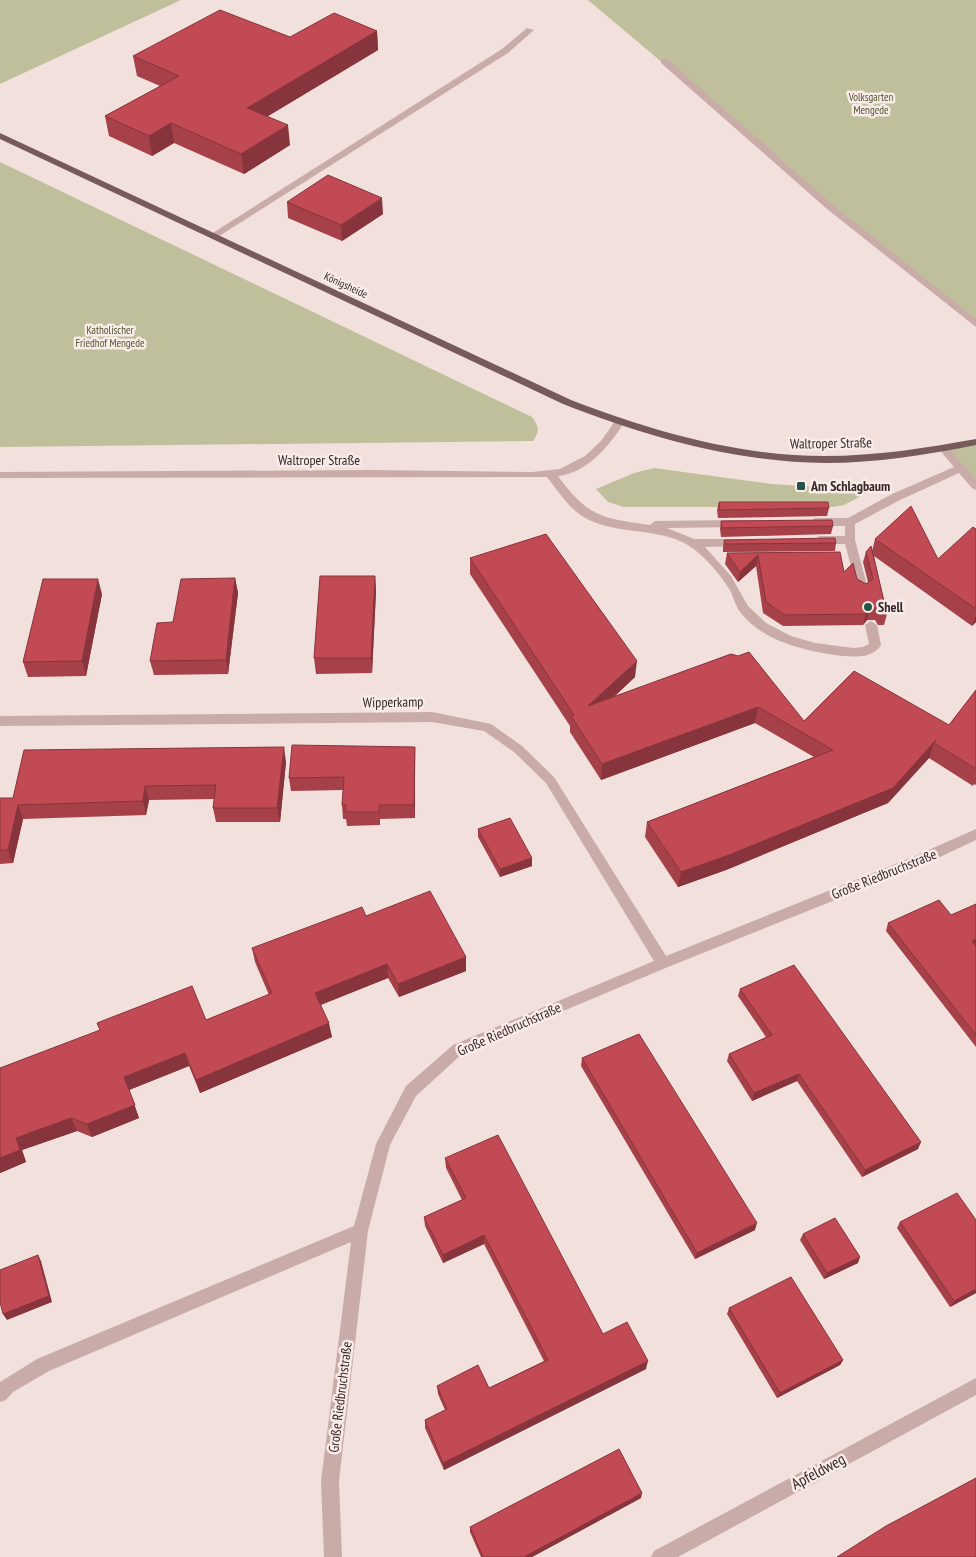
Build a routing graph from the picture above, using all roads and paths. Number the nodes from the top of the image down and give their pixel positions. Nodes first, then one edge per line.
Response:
1 (530, 30) dead end
2 (664, 61) dead end
3 (0, 136) edge
4 (213, 236) junction
5 (976, 324) edge
6 (619, 423) junction
7 (687, 442) joint
8 (976, 442) edge
9 (943, 448) junction
10 (960, 468) junction
11 (550, 473) junction
12 (0, 475) edge
13 (976, 486) edge
14 (850, 522) junction
15 (754, 523) edge
16 (802, 523) edge
17 (643, 526) junction
18 (850, 540) junction
19 (811, 541) edge
20 (752, 542) edge
21 (694, 544) junction
22 (708, 558) junction
23 (728, 558) edge
24 (862, 589) edge
25 (871, 625) dead end
26 (0, 721) edge
27 (976, 834) edge
28 (663, 963) junction
29 (360, 1231) junction
30 (976, 1386) edge
31 (0, 1394) edge
32 (334, 1557) edge
33 (660, 1557) edge

1 - 4 street
2 - 5 street
3 - 4 main road, Königsheide
4 - 6 main road, Königsheide
6 - 7 main road, Königsheide
6 - 11 street, Waltroper Straße
7 - 9 main road, Waltroper Straße
8 - 9 main road, Waltroper Straße
9 - 10 street
10 - 13 street
10 - 14 street
11 - 12 street, Waltroper Straße
11 - 17 street
14 - 16 street
14 - 18 street
15 - 17 street
17 - 21 street
18 - 19 street
18 - 24 street
20 - 21 street
21 - 22 street
22 - 23 street
22 - 25 street
26 - 28 street, Wipperkamp
27 - 28 street, Große Riedbruchstraße
28 - 29 street, Große Riedbruchstraße
29 - 31 street
29 - 32 street, Große Riedbruchstraße
30 - 33 street, Apfeldweg

